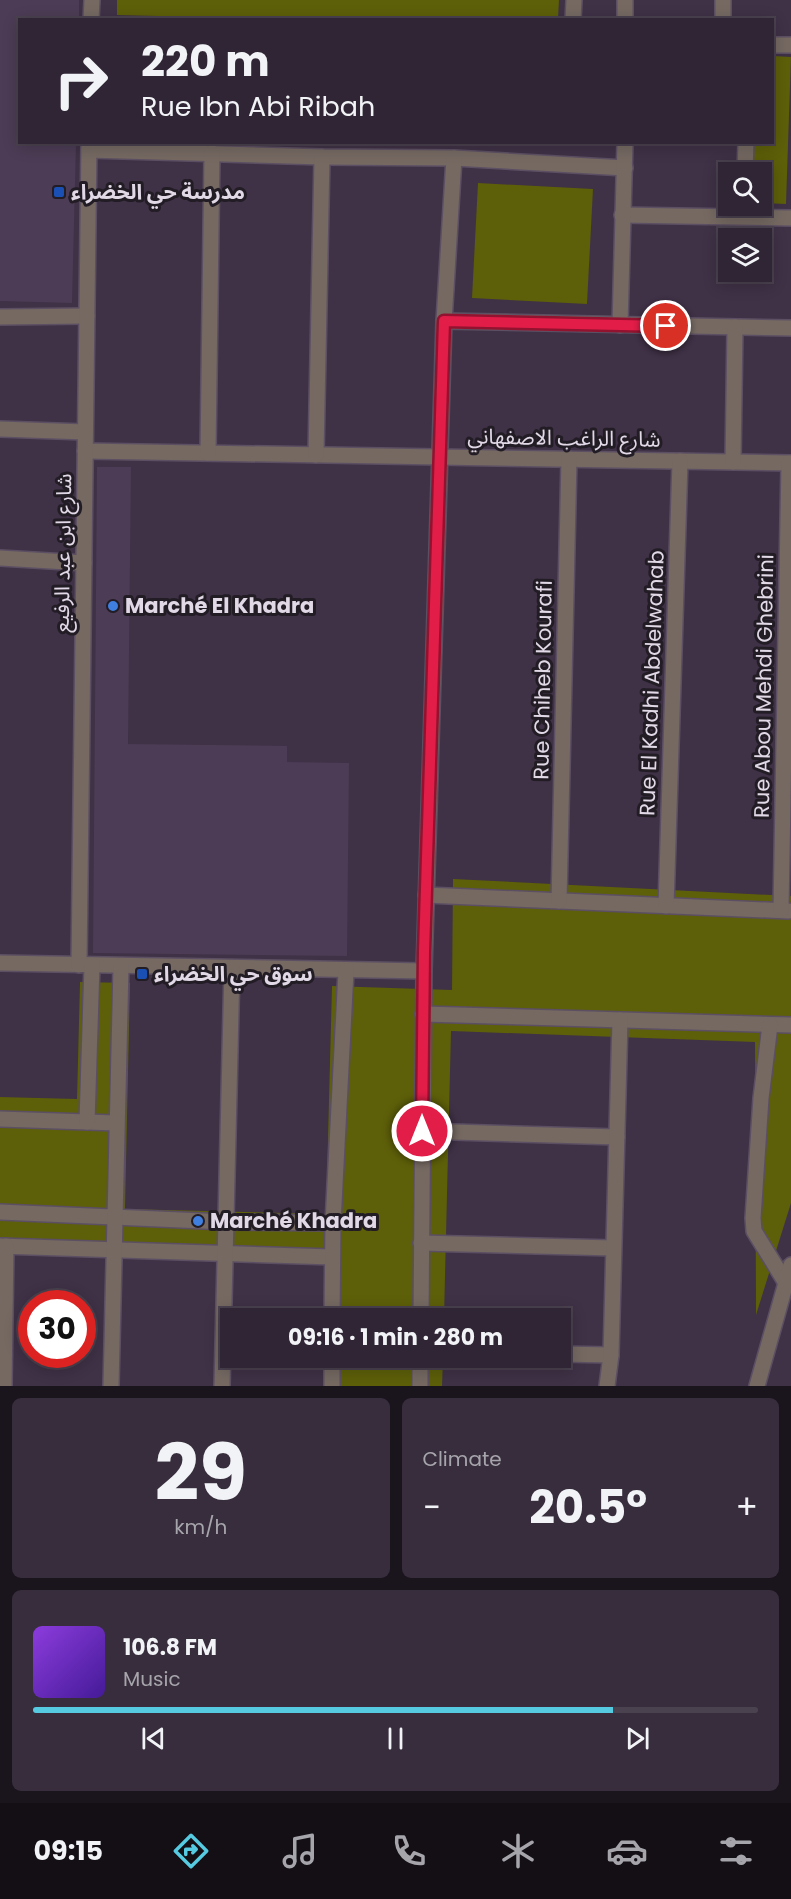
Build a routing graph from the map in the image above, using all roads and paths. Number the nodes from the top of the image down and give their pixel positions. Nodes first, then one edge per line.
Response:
1 (92, 0) edge
2 (574, 0) edge
3 (625, 0) edge
4 (723, 0) edge
5 (92, 18) edge
6 (573, 18) edge
7 (625, 18) edge
8 (723, 18) edge
9 (774, 45) edge
10 (791, 45) edge
11 (625, 144) edge
12 (746, 144) edge
13 (89, 146) edge
14 (212, 153) junction
15 (322, 157) junction
16 (454, 158) junction
17 (745, 162) edge
18 (625, 168) junction
19 (718, 213) edge
20 (622, 215) junction
21 (772, 216) edge
22 (791, 218) edge
23 (87, 316) junction
24 (0, 317) edge
25 (444, 321) junction
26 (620, 325) junction
27 (735, 327) junction
28 (791, 328) edge
29 (0, 429) edge
30 (85, 432) junction
31 (85, 451) junction
32 (208, 453) junction
33 (316, 454) junction
34 (440, 456) junction
35 (569, 459) junction
36 (680, 461) junction
37 (733, 462) junction
38 (790, 463) edge
39 (0, 558) edge
40 (84, 563) junction
41 (789, 582) edge
42 (788, 689) edge
43 (787, 800) edge
44 (426, 895) junction
45 (560, 901) junction
46 (666, 906) junction
47 (786, 911) edge
48 (0, 963) edge
49 (85, 965) junction
50 (121, 966) junction
51 (232, 968) junction
52 (346, 971) junction
53 (424, 971) junction
54 (423, 1014) junction
55 (620, 1020) junction
56 (770, 1025) junction
57 (791, 1025) edge
58 (0, 1119) edge
59 (87, 1122) junction
60 (116, 1123) junction
61 (422, 1131) junction
62 (616, 1137) junction
63 (0, 1212) edge
64 (115, 1217) junction
65 (226, 1222) junction
66 (333, 1223) junction
67 (421, 1242) junction
68 (3, 1246) edge
69 (613, 1248) junction
70 (115, 1249) junction
71 (226, 1252) junction
72 (332, 1257) junction
73 (791, 1265) edge
74 (788, 1284) edge
75 (332, 1308) edge
76 (421, 1308) edge
77 (571, 1354) edge
78 (611, 1355) junction
79 (332, 1368) edge
80 (420, 1368) edge
81 (4, 1386) edge
82 (111, 1386) edge
83 (222, 1386) edge
84 (332, 1386) edge
85 (420, 1386) edge
86 (608, 1386) edge
87 (757, 1386) edge

1 - 5 street
2 - 6 street
3 - 7 street
4 - 8 street
9 - 10 street
11 - 18 street
12 - 17 street
13 - 14 street
13 - 23 street, شارع ابن عبد الرفيع
14 - 15 street
14 - 32 street
15 - 16 street
15 - 33 street
16 - 18 street
16 - 25 street
18 - 20 street
19 - 20 street
20 - 26 street
21 - 22 street
23 - 24 street
23 - 30 street, شارع ابن عبد الرفيع
25 - 26 street
25 - 34 street
26 - 27 street
27 - 28 street
27 - 37 street
29 - 30 street
30 - 31 street, شارع ابن عبد الرفيع
31 - 32 street, شارع الراغب الاصفهاني
31 - 40 street, شارع ابن عبد الرفيع
32 - 33 street, شارع الراغب الاصفهاني
33 - 34 street, شارع الراغب الاصفهاني
34 - 35 street, شارع الراغب الاصفهاني
34 - 44 street
35 - 36 street, شارع الراغب الاصفهاني
35 - 45 street, Rue Chiheb Kourafi
36 - 37 street, شارع الراغب الاصفهاني
36 - 46 street, Rue El Kadhi Abdelwahab
37 - 38 street, شارع الراغب الاصفهاني
38 - 41 street, Rue Abou Mehdi Ghebrini
39 - 40 street
40 - 49 street, شارع ابن عبد الرفيع
41 - 42 street, Rue Abou Mehdi Ghebrini
42 - 43 street, Rue Abou Mehdi Ghebrini
43 - 47 street, Rue Abou Mehdi Ghebrini
44 - 45 street
44 - 53 street
45 - 46 street
46 - 47 street
48 - 49 street
49 - 50 street
49 - 59 street, شارع ابن عبد الرفيع
50 - 51 street
50 - 60 street
51 - 52 street
51 - 65 street
52 - 53 street
52 - 66 street
53 - 54 street
54 - 55 street
54 - 61 street
55 - 56 street
55 - 62 street
56 - 57 street
56 - 74 street
58 - 59 street
59 - 60 street
60 - 64 street
61 - 62 street
61 - 67 street
62 - 69 street
63 - 64 street
64 - 65 street
64 - 70 street
65 - 66 street
65 - 71 street
66 - 72 street
67 - 69 street
67 - 76 street
68 - 70 street
68 - 81 street
69 - 78 street
70 - 71 street
70 - 82 street
71 - 72 street
71 - 83 street
72 - 75 street
73 - 74 street
74 - 87 street
77 - 78 street
78 - 86 street
79 - 84 street
80 - 85 street

